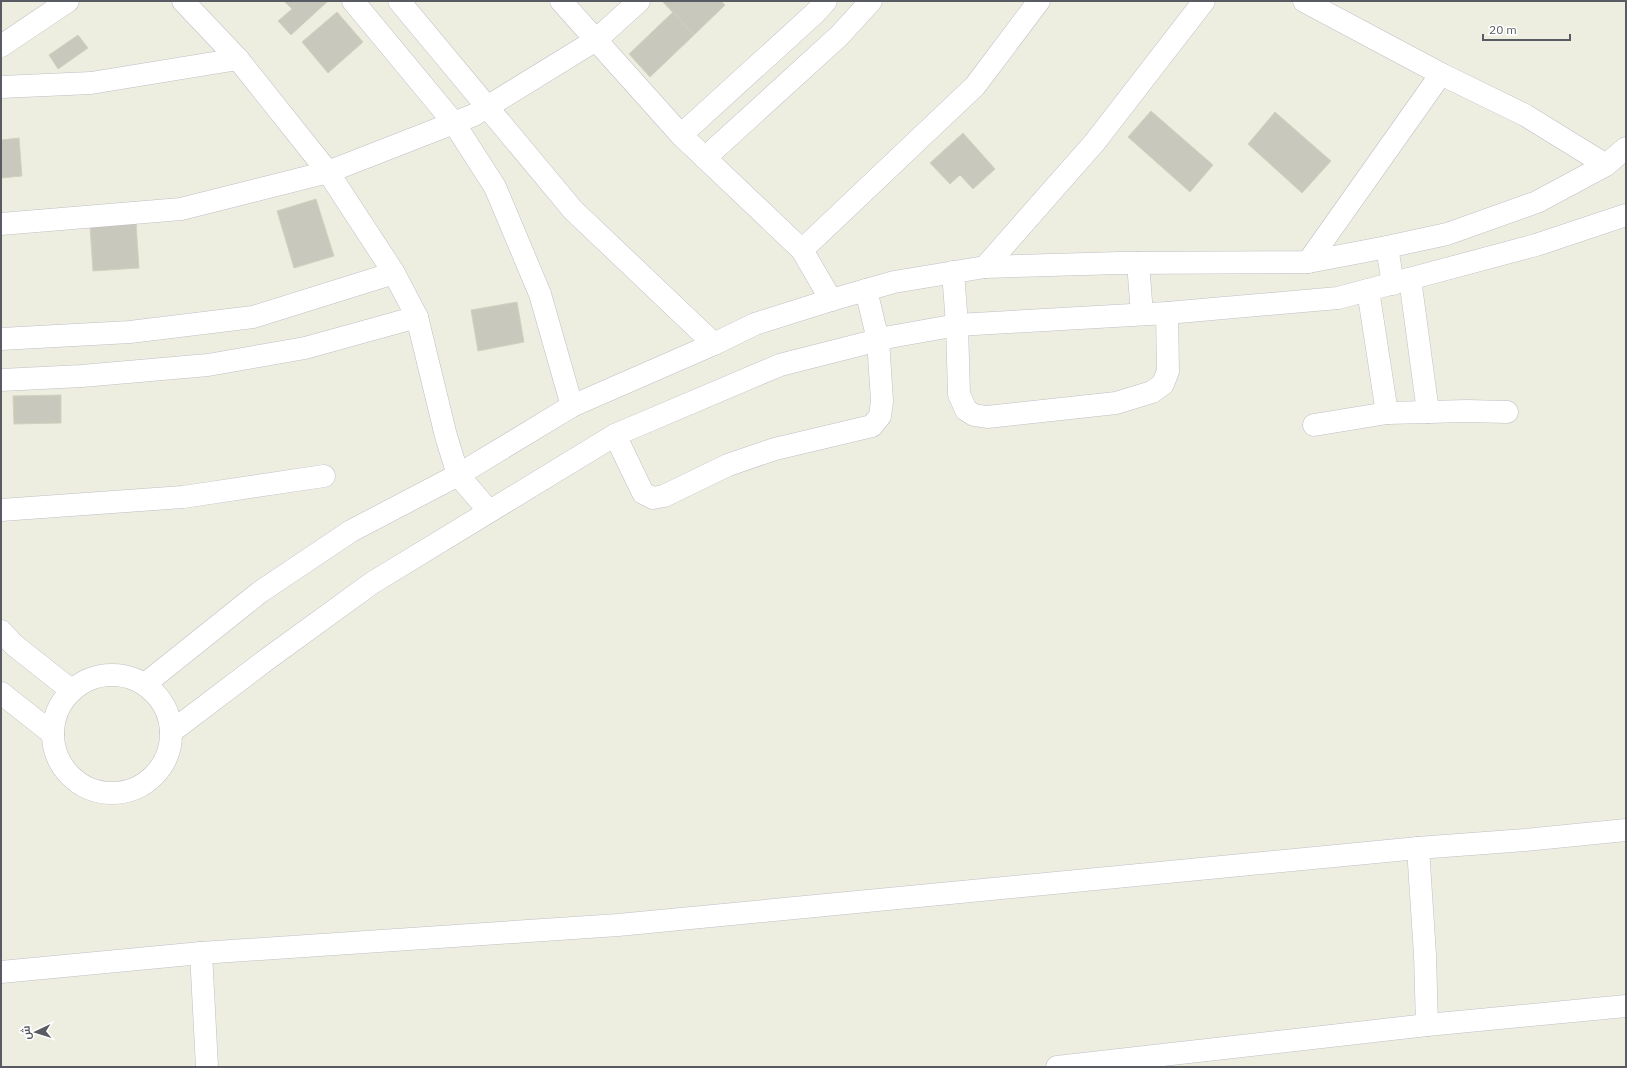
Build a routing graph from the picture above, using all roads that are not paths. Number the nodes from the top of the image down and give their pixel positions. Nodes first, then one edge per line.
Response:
1 (68, 1) edge
2 (183, 1) edge
3 (353, 1) edge
4 (400, 1) edge
5 (561, 1) edge
6 (639, 1) edge
7 (826, 1) edge
8 (871, 1) edge
9 (1039, 1) edge
10 (1204, 1) edge
11 (1304, 1) edge
12 (596, 40) junction
13 (1, 46) edge
14 (238, 59) junction
15 (1441, 74) junction
16 (1, 87) edge
17 (488, 106) junction
18 (454, 123) junction
19 (681, 135) junction
20 (1626, 148) edge
21 (705, 158) junction
22 (1606, 165) junction
23 (328, 172) junction
24 (1626, 215) edge
25 (1, 224) edge
26 (1387, 247) junction
27 (802, 250) junction
28 (1308, 262) junction
29 (1138, 263) junction
30 (984, 267) junction
31 (953, 272) junction
32 (394, 273) junction
33 (1402, 281) junction
34 (866, 290) junction
35 (1368, 290) junction
36 (831, 300) junction
37 (1167, 313) junction
38 (1142, 314) junction
39 (417, 316) junction
40 (958, 325) junction
41 (1, 339) edge
42 (878, 340) junction
43 (714, 344) junction
44 (1, 380) edge
45 (572, 406) junction
46 (1428, 412) junction
47 (1507, 412) dead end
48 (1387, 413) junction
49 (1314, 425) dead end
50 (615, 435) junction
51 (458, 475) junction
52 (324, 476) dead end
53 (1, 510) edge
54 (489, 511) junction
55 (1, 631) edge
56 (145, 684) junction
57 (71, 690) junction
58 (1, 692) edge
59 (171, 732) junction
60 (53, 734) junction
61 (1626, 830) edge
62 (1418, 848) junction
63 (201, 953) junction
64 (1, 972) edge
65 (1626, 1006) edge
66 (1427, 1025) junction
67 (207, 1067) edge
68 (1057, 1067) edge

1 - 13 street
2 - 14 street
3 - 18 street
4 - 17 street
5 - 12 street
6 - 12 street
7 - 19 street
8 - 21 street
9 - 27 street
10 - 30 street
11 - 15 street
12 - 17 street
12 - 19 street
14 - 16 street
14 - 23 street
15 - 22 street
15 - 28 street
17 - 18 street
17 - 43 street
18 - 23 street
18 - 45 street
19 - 21 street
20 - 22 street
21 - 27 street
22 - 26 street
23 - 25 street
23 - 32 street
24 - 33 street
26 - 28 street
26 - 33 street
27 - 36 street
28 - 29 street
29 - 30 street
29 - 38 street
30 - 31 street
31 - 34 street
31 - 40 street
32 - 39 street
32 - 41 street
33 - 35 street
33 - 46 street
34 - 36 street
34 - 42 street
35 - 37 street
35 - 48 street
36 - 43 street
37 - 38 street
37 - 40 street
38 - 40 street
39 - 44 street
39 - 51 street
40 - 42 street
42 - 50 street
42 - 50 street
43 - 45 street
45 - 51 street
46 - 47 street
46 - 48 street
48 - 49 street
50 - 54 street
51 - 54 street
51 - 56 street
52 - 53 street
54 - 59 street
55 - 57 street
56 - 57 street
56 - 59 street
57 - 60 street
58 - 60 street
59 - 60 street
61 - 62 street
62 - 63 street
62 - 66 street
63 - 64 street
63 - 67 street
65 - 66 street
66 - 68 street

